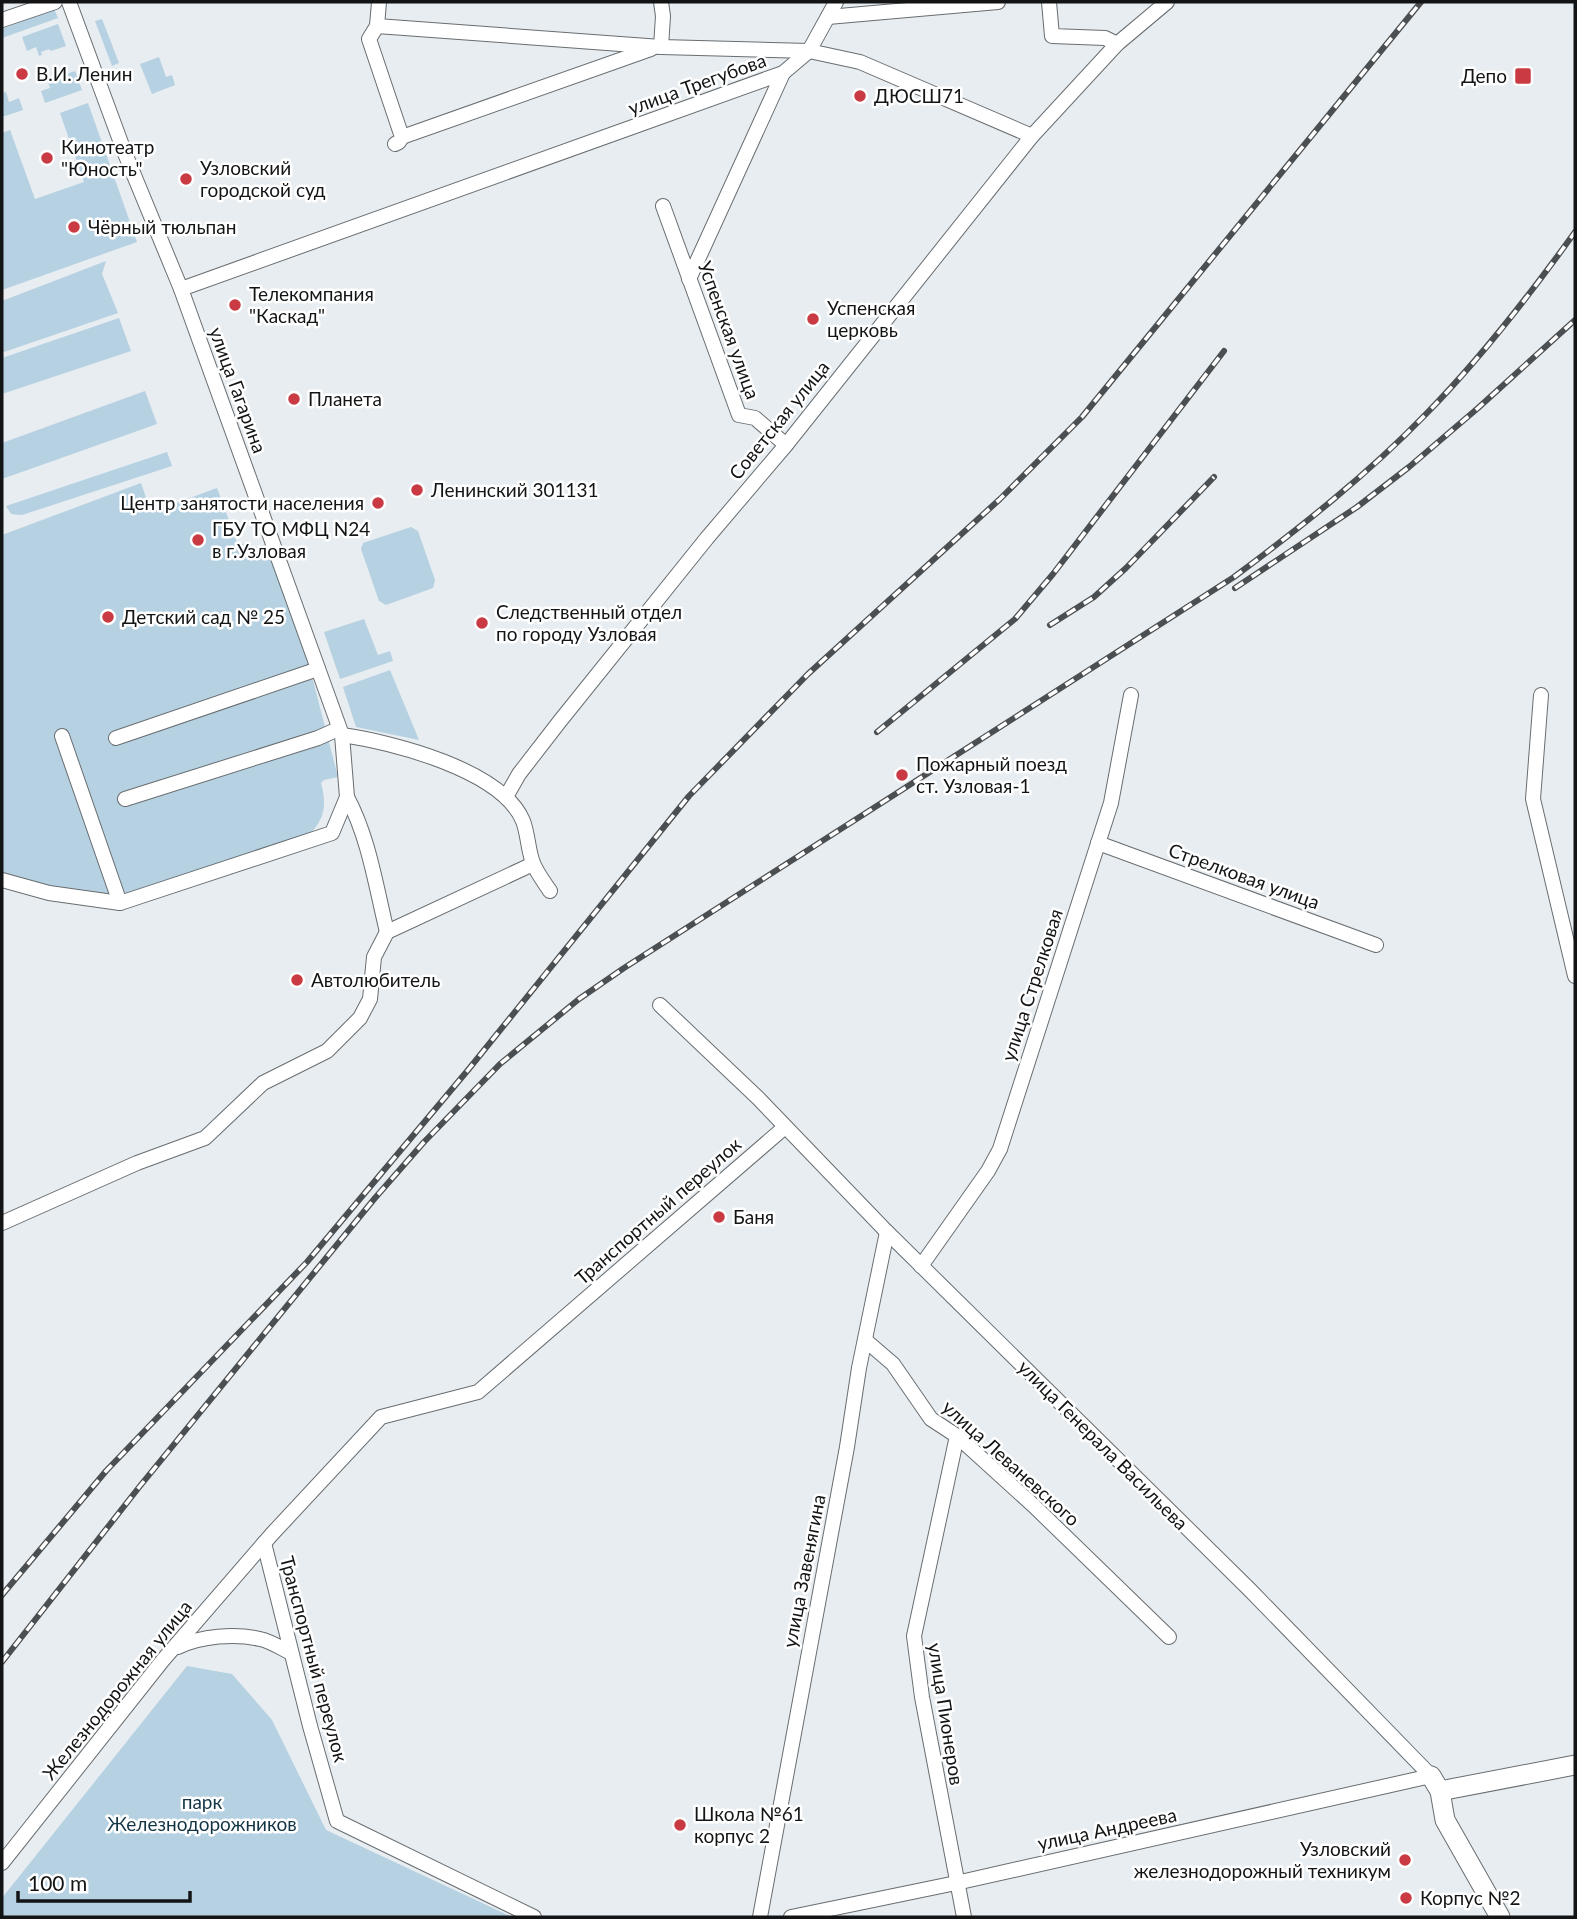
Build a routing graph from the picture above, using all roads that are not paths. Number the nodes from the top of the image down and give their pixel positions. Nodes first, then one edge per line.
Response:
1 (55, 2) edge
2 (69, 2) edge
3 (379, 2) edge
4 (661, 2) edge
5 (836, 2) edge
6 (998, 2) edge
7 (1049, 2) edge
8 (1167, 2) edge
9 (967, 3) edge
10 (828, 17) junction
11 (2, 20) edge
12 (377, 26) junction
13 (1117, 44) junction
14 (658, 47) junction
15 (809, 51) junction
16 (782, 73) junction
17 (1032, 136) junction
18 (663, 206) dead end
19 (689, 279) junction
20 (181, 289) junction
21 (786, 444) junction
22 (318, 669) junction
23 (1131, 695) dead end
24 (1541, 695) dead end
25 (340, 732) junction
26 (62, 736) dead end
27 (116, 738) dead end
28 (506, 795) junction
29 (347, 797) junction
30 (125, 799) dead end
31 (1098, 843) junction
32 (533, 864) junction
33 (2, 880) edge
34 (550, 891) dead end
35 (120, 902) junction
36 (387, 932) junction
37 (1376, 945) dead end
38 (1575, 976) edge
39 (660, 1005) dead end
40 (785, 1127) junction
41 (2, 1223) edge
42 (887, 1232) junction
43 (921, 1266) junction
44 (866, 1340) junction
45 (957, 1436) junction
46 (264, 1543) junction
47 (1169, 1637) dead end
48 (172, 1651) junction
49 (290, 1653) junction
50 (1575, 1765) edge
51 (1435, 1784) junction
52 (2, 1863) edge
53 (956, 1883) junction
54 (534, 1917) edge
55 (760, 1917) edge
56 (790, 1917) edge
57 (964, 1917) edge
58 (1500, 1917) edge

1 - 11 street
2 - 20 street, улица Гагарина
3 - 12 street
4 - 14 street
5 - 10 street
6 - 9 street
7 - 13 street
8 - 13 street, Советская улица
9 - 10 street
10 - 15 street
12 - 14 street, улица Трегубова
12 - 14 street
13 - 17 street, Советская улица
14 - 15 street, улица Трегубова
15 - 16 street, улица Трегубова
15 - 17 street
16 - 19 street
16 - 20 street, улица Трегубова
17 - 21 street, Советская улица
18 - 19 street, Успенская улица
19 - 21 street, Успенская улица
20 - 22 street, улица Гагарина
21 - 28 street, Советская улица
22 - 25 street, улица Гагарина
22 - 27 street
23 - 31 street, улица Стрелковая
24 - 38 street
25 - 28 street
25 - 29 street, улица Гагарина
25 - 30 street
26 - 35 street
28 - 32 street
29 - 35 street
29 - 36 street
31 - 37 street, Стрелковая улица
31 - 43 street, улица Стрелковая
32 - 34 street
32 - 36 street
33 - 35 street
36 - 41 street
39 - 40 street, улица Генерала Васильева
40 - 42 street, улица Генерала Васильева
40 - 46 street, Транспортный переулок
42 - 43 street, улица Генерала Васильева
42 - 44 street, улица Завенягина
43 - 51 street, улица Генерала Васильева
44 - 45 street, улица Леваневского
44 - 55 street, улица Завенягина
45 - 47 street, улица Леваневского
45 - 53 street, улица Пионеров
46 - 48 street, Железнодорожная улица
46 - 49 street, Транспортный переулок
48 - 49 street
48 - 52 street, Железнодорожная улица
49 - 54 street, Транспортный переулок
50 - 51 main road
51 - 53 street, улица Андреева
51 - 58 main road
53 - 56 street, улица Андреева
53 - 57 street, улица Пионеров

